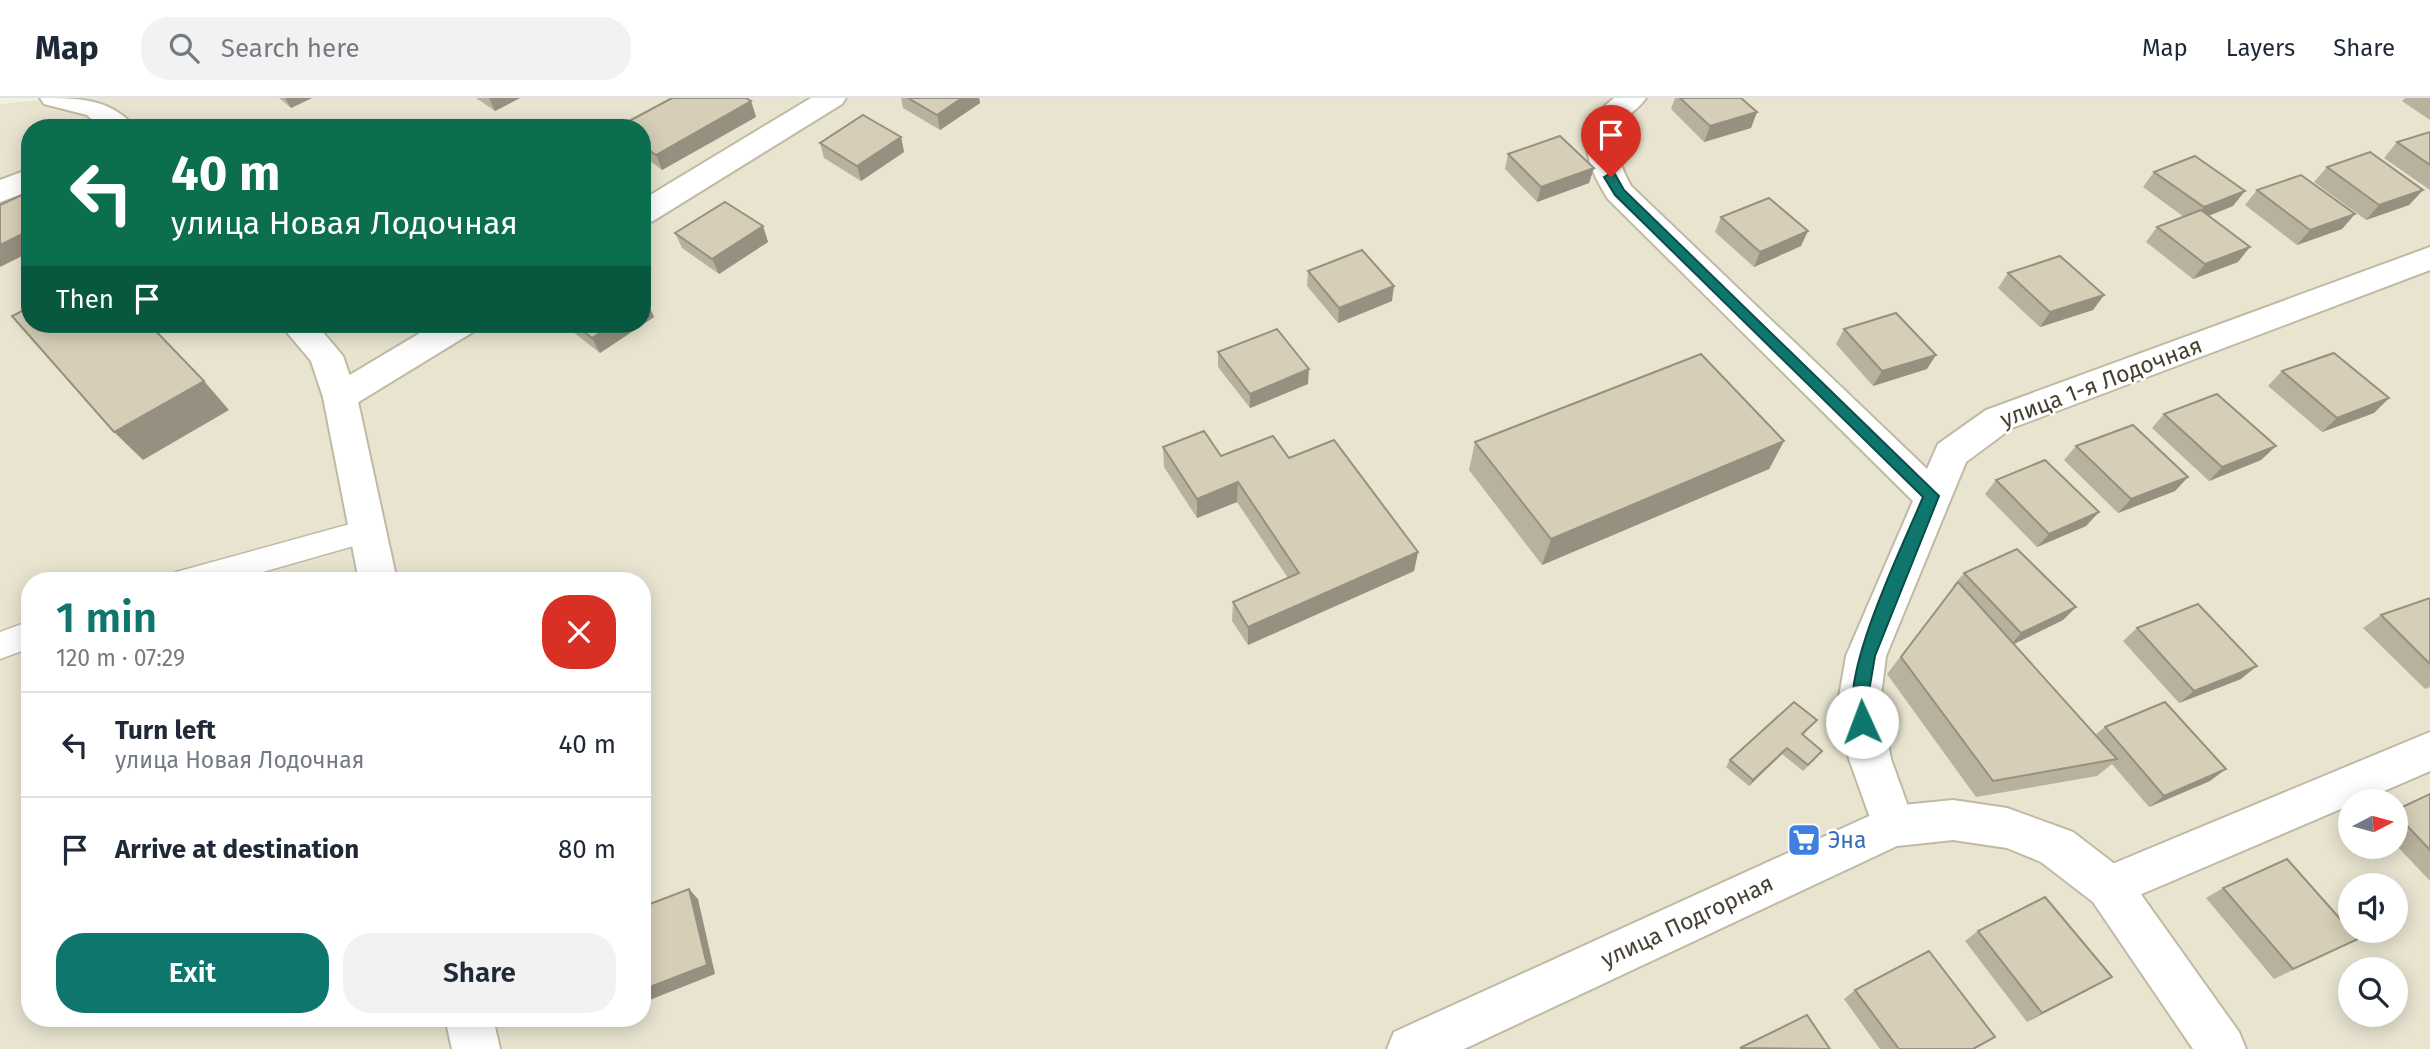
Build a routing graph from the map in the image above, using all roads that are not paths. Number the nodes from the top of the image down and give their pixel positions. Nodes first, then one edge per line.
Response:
1 (54, 98) edge
2 (832, 98) edge
3 (1632, 98) edge
4 (109, 119) edge
5 (21, 183) edge
6 (0, 192) edge
7 (651, 209) edge
8 (2430, 258) edge
9 (305, 333) edge
10 (446, 333) edge
11 (340, 397) junction
12 (1931, 496) junction
13 (368, 531) junction
14 (220, 572) edge
15 (376, 572) edge
16 (21, 638) edge
17 (0, 646) edge
18 (2430, 751) edge
19 (1893, 826) junction
20 (2109, 887) junction
21 (472, 1027) edge
22 (476, 1049) edge
23 (1411, 1049) edge
24 (2222, 1049) edge

1 - 4 street
2 - 7 street
3 - 12 street
5 - 6 street
8 - 12 street, улица 1-я Лодочная
9 - 11 street
10 - 11 street
11 - 13 street
12 - 19 street, улица 1-я Лодочная
13 - 14 lane
13 - 15 street
16 - 17 lane
18 - 20 street
19 - 20 street, улица Подгорная
19 - 23 street, улица Подгорная
20 - 24 street, улица Подгорная
21 - 22 street

